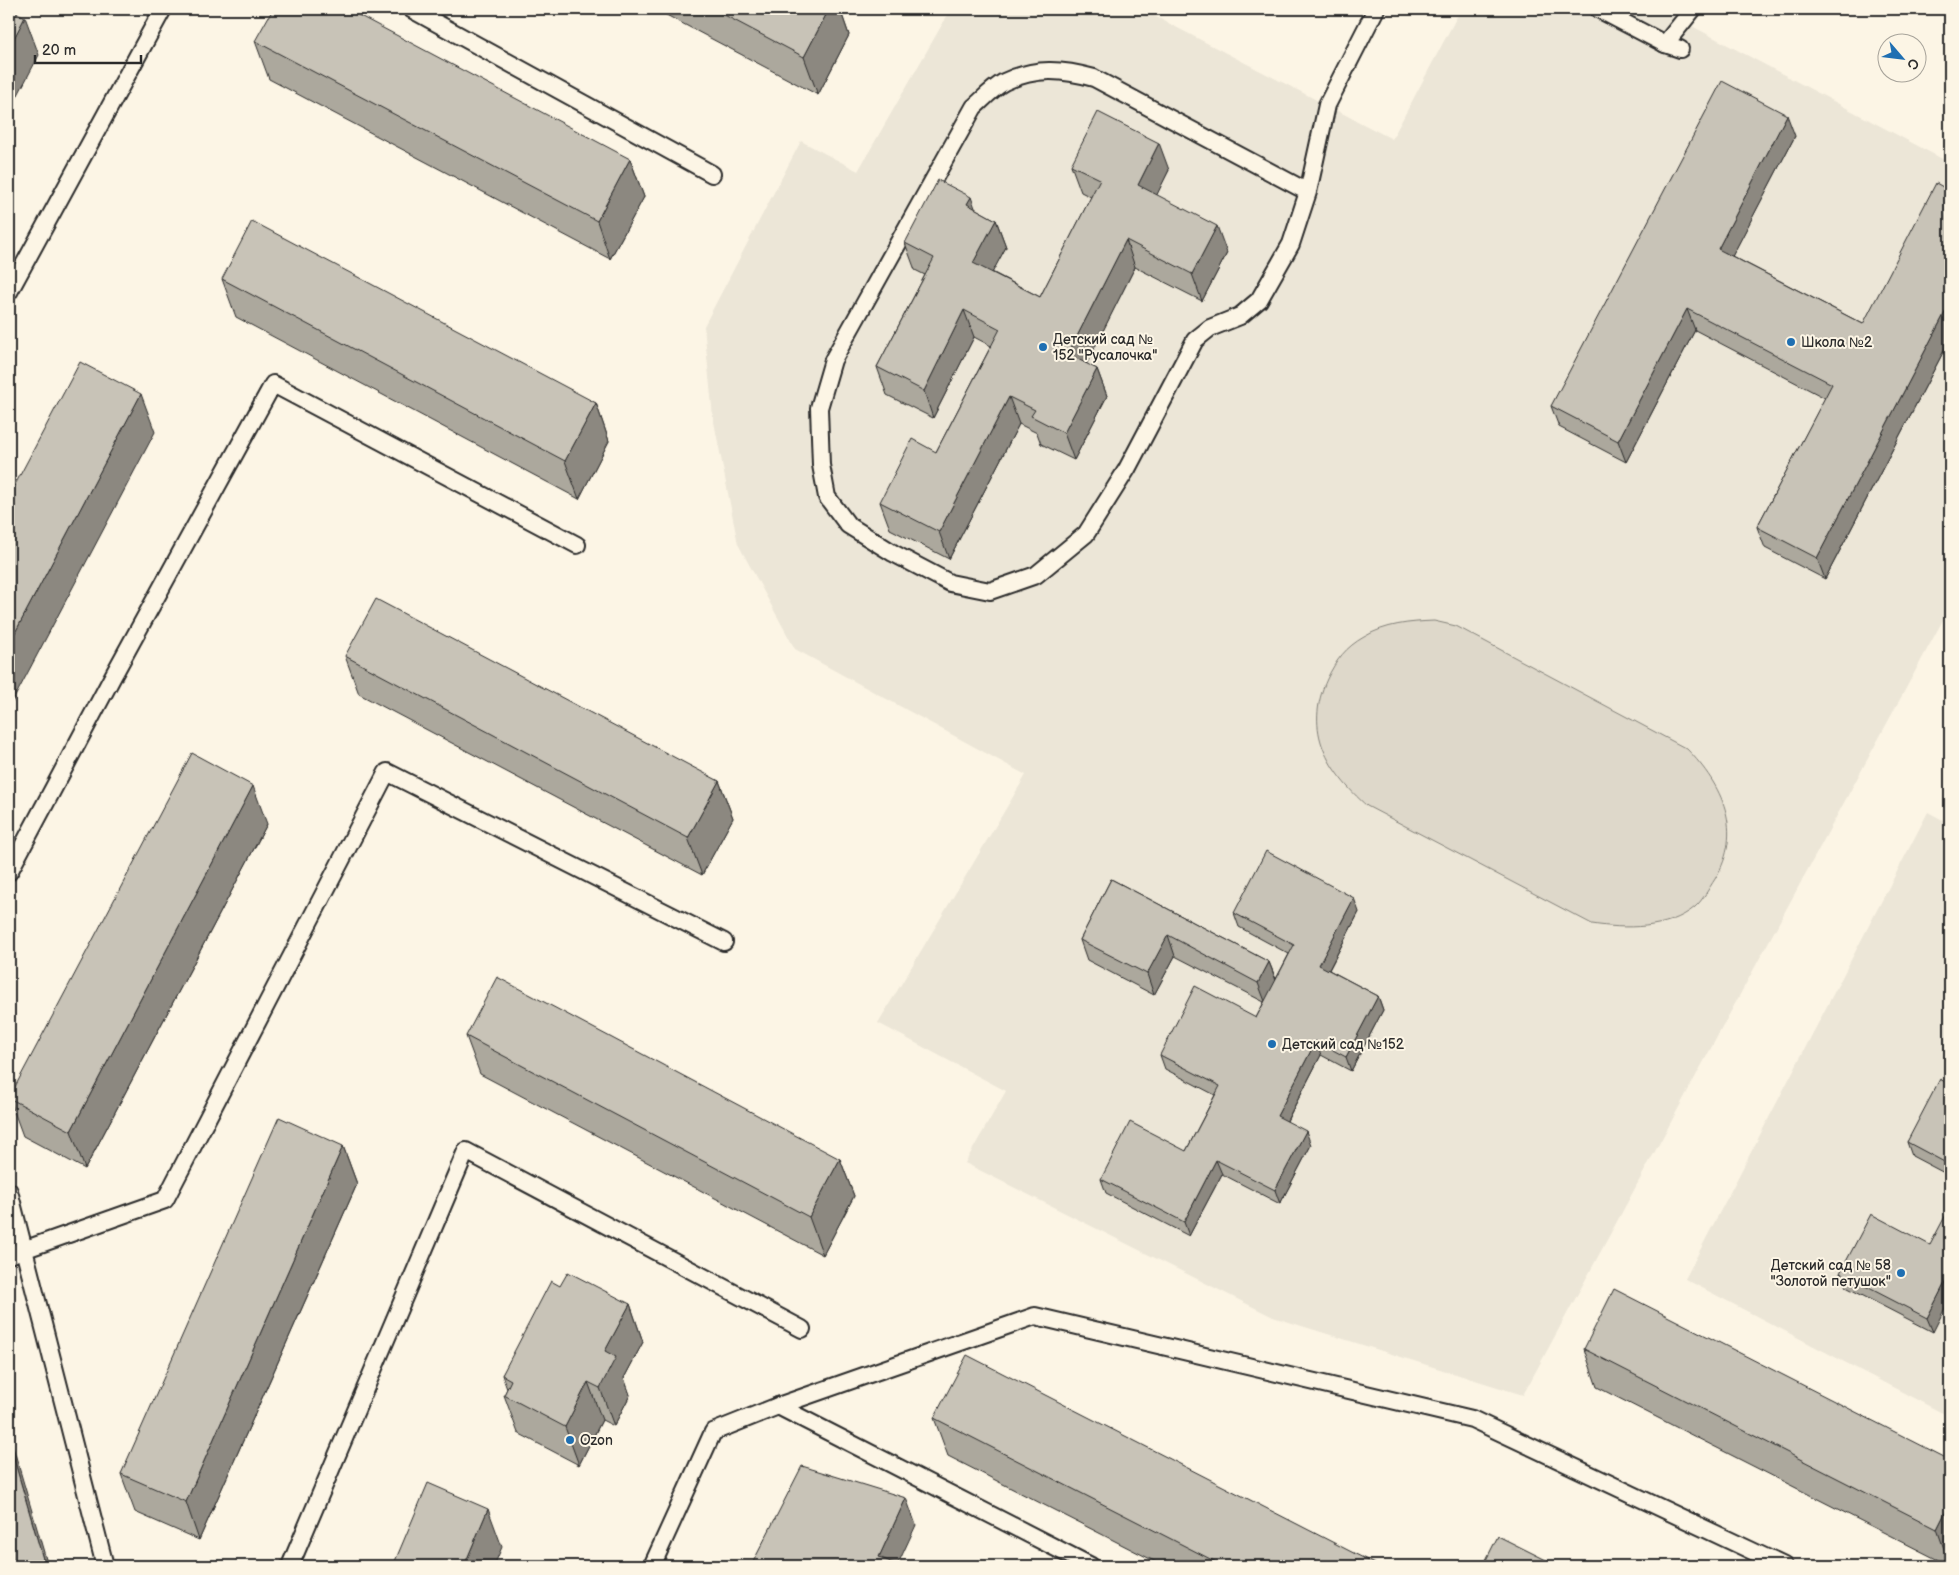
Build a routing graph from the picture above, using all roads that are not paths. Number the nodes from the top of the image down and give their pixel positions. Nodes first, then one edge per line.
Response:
1 (162, 9) edge
2 (411, 9) edge
3 (1376, 9) edge
4 (1598, 9) edge
5 (1693, 9) edge
6 (712, 174) dead end
7 (1308, 192) junction
8 (9, 292) edge
9 (577, 545) dead end
10 (9, 872) edge
11 (724, 942) dead end
12 (9, 1191) edge
13 (26, 1250) junction
14 (9, 1255) edge
15 (802, 1330) dead end
16 (778, 1406) junction
17 (105, 1566) edge
18 (290, 1566) edge
19 (652, 1566) edge
20 (1091, 1566) edge
21 (1784, 1566) edge

1 - 8 lane
2 - 6 lane
3 - 7 lane
4 - 5 lane
7 - 7 lane
9 - 10 lane
11 - 13 lane
12 - 13 lane
13 - 14 lane
13 - 17 lane
15 - 18 lane
16 - 19 lane
16 - 20 lane
16 - 21 lane

